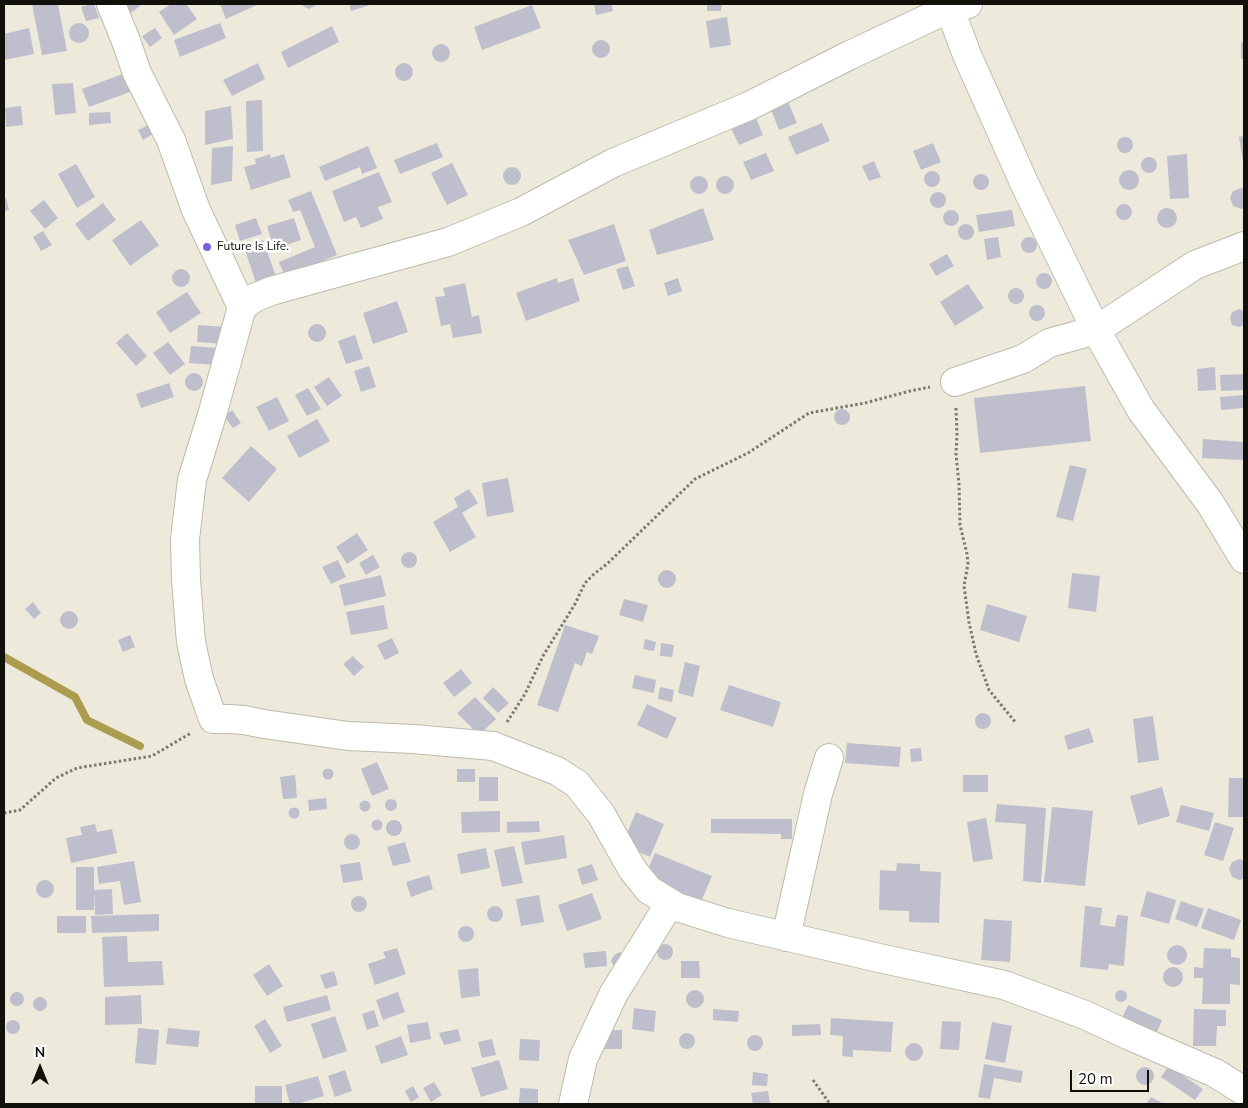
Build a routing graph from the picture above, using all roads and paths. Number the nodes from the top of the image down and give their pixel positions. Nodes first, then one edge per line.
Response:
1 (111, 4) edge
2 (955, 5) edge
3 (1244, 246) edge
4 (242, 307) junction
5 (1096, 330) junction
6 (955, 382) junction
7 (1244, 559) edge
8 (213, 719) junction
9 (1016, 723) dead end
10 (493, 746) junction
11 (829, 758) dead end
12 (4, 813) edge
13 (670, 903) junction
14 (786, 937) junction
15 (813, 1080) dead end
16 (1244, 1091) edge
17 (573, 1104) edge
18 (830, 1104) edge

1 - 4 street
2 - 4 street
2 - 5 street
3 - 5 street
4 - 8 street
5 - 6 street
5 - 7 street
6 - 9 path
6 - 10 path
8 - 10 street
8 - 12 path
10 - 13 street
11 - 14 street
13 - 14 street
13 - 17 street
14 - 16 street
15 - 18 path

